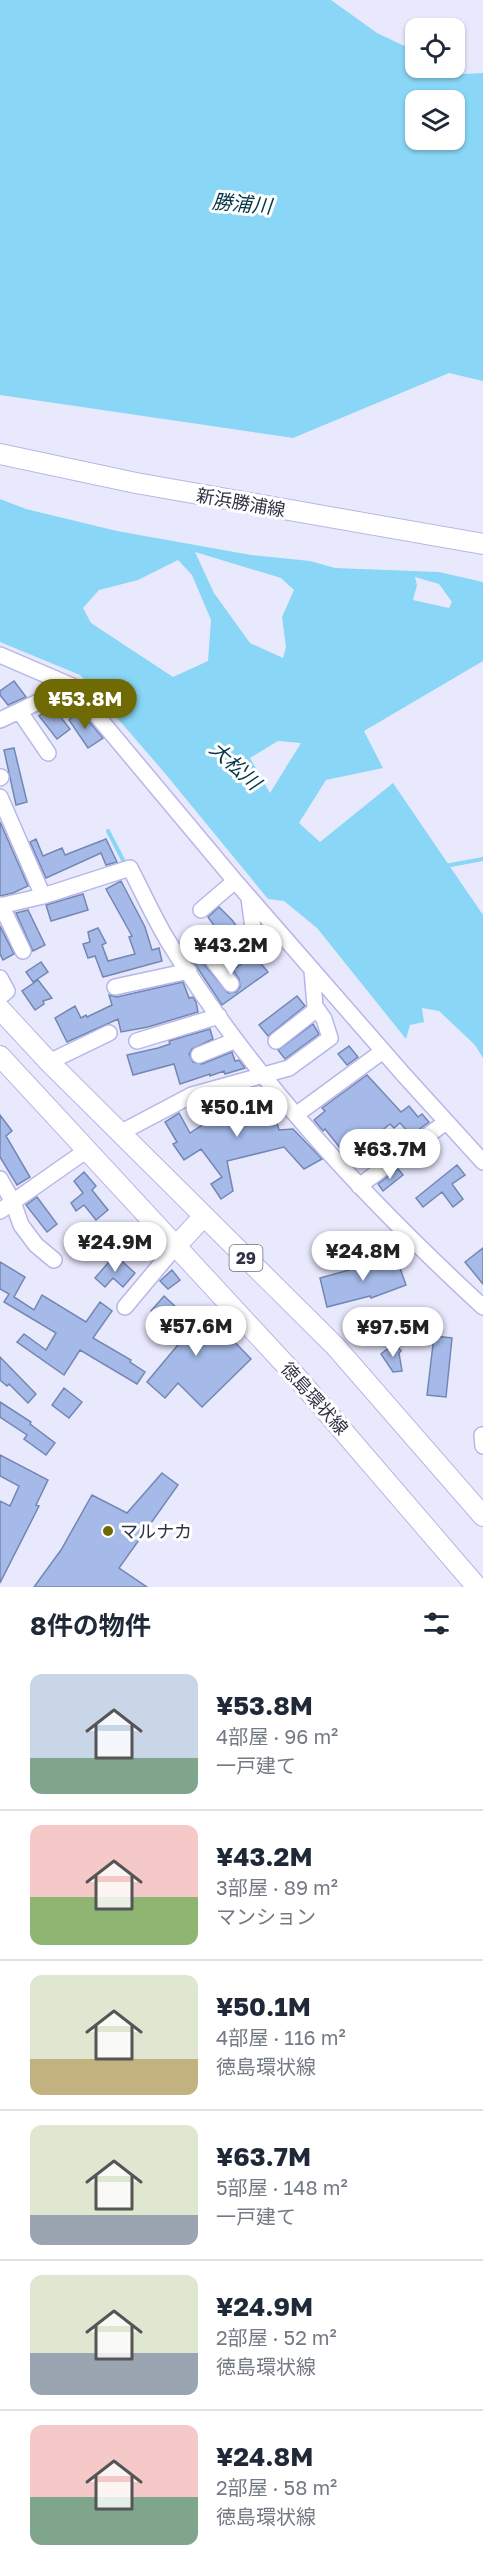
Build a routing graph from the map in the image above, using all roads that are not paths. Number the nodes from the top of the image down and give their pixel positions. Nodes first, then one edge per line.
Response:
1 (0, 454) edge
2 (483, 544) edge
3 (0, 656) edge
4 (72, 686) junction
5 (20, 712) junction
6 (0, 720) edge
7 (48, 753) dead end
8 (0, 797) edge
9 (235, 881) junction
10 (43, 896) junction
11 (249, 898) junction
12 (1, 906) edge
13 (201, 910) dead end
14 (205, 950) dead end
15 (23, 951) dead end
16 (219, 968) junction
17 (312, 970) junction
18 (189, 971) junction
19 (0, 978) edge
20 (231, 984) dead end
21 (115, 987) dead end
22 (0, 997) edge
23 (317, 1009) junction
24 (0, 1010) edge
25 (219, 1016) junction
26 (109, 1033) dead end
27 (236, 1040) junction
28 (137, 1041) dead end
29 (276, 1041) dead end
30 (383, 1051) junction
31 (199, 1055) dead end
32 (0, 1056) edge
33 (49, 1062) junction
34 (264, 1076) junction
35 (297, 1114) junction
36 (446, 1122) junction
37 (120, 1133) junction
38 (87, 1150) junction
39 (483, 1162) edge
40 (0, 1179) edge
41 (359, 1186) junction
42 (13, 1202) junction
43 (0, 1211) edge
44 (204, 1216) junction
45 (177, 1246) junction
46 (54, 1260) dead end
47 (125, 1307) dead end
48 (483, 1307) edge
49 (481, 1509) edge
50 (477, 1587) edge

1 - 2 main road, 新浜勝浦線
3 - 4 street
4 - 5 street
4 - 9 street
5 - 6 street
5 - 7 street
8 - 10 street
9 - 11 street
9 - 13 street
10 - 12 street
10 - 18 street
11 - 16 street
11 - 17 street
12 - 15 street
14 - 16 street
16 - 20 street
17 - 23 street
17 - 30 street
18 - 21 street
18 - 25 street
19 - 22 street
23 - 29 street
23 - 34 street
24 - 33 main road, 29
25 - 27 street
25 - 28 street
26 - 33 street
27 - 31 street
27 - 34 street
30 - 35 street
30 - 36 street
32 - 38 main road, 徳島環状線 / 29
33 - 37 main road, 29
34 - 35 street
34 - 37 street
35 - 41 street
36 - 39 street
36 - 41 street
37 - 44 main road, 29
38 - 42 street
38 - 45 main road, 徳島環状線 / 29
40 - 42 street
41 - 48 street
42 - 43 street
42 - 46 street
44 - 45 main road
44 - 49 main road, 29
45 - 47 street
45 - 50 main road, 徳島環状線 / 29

